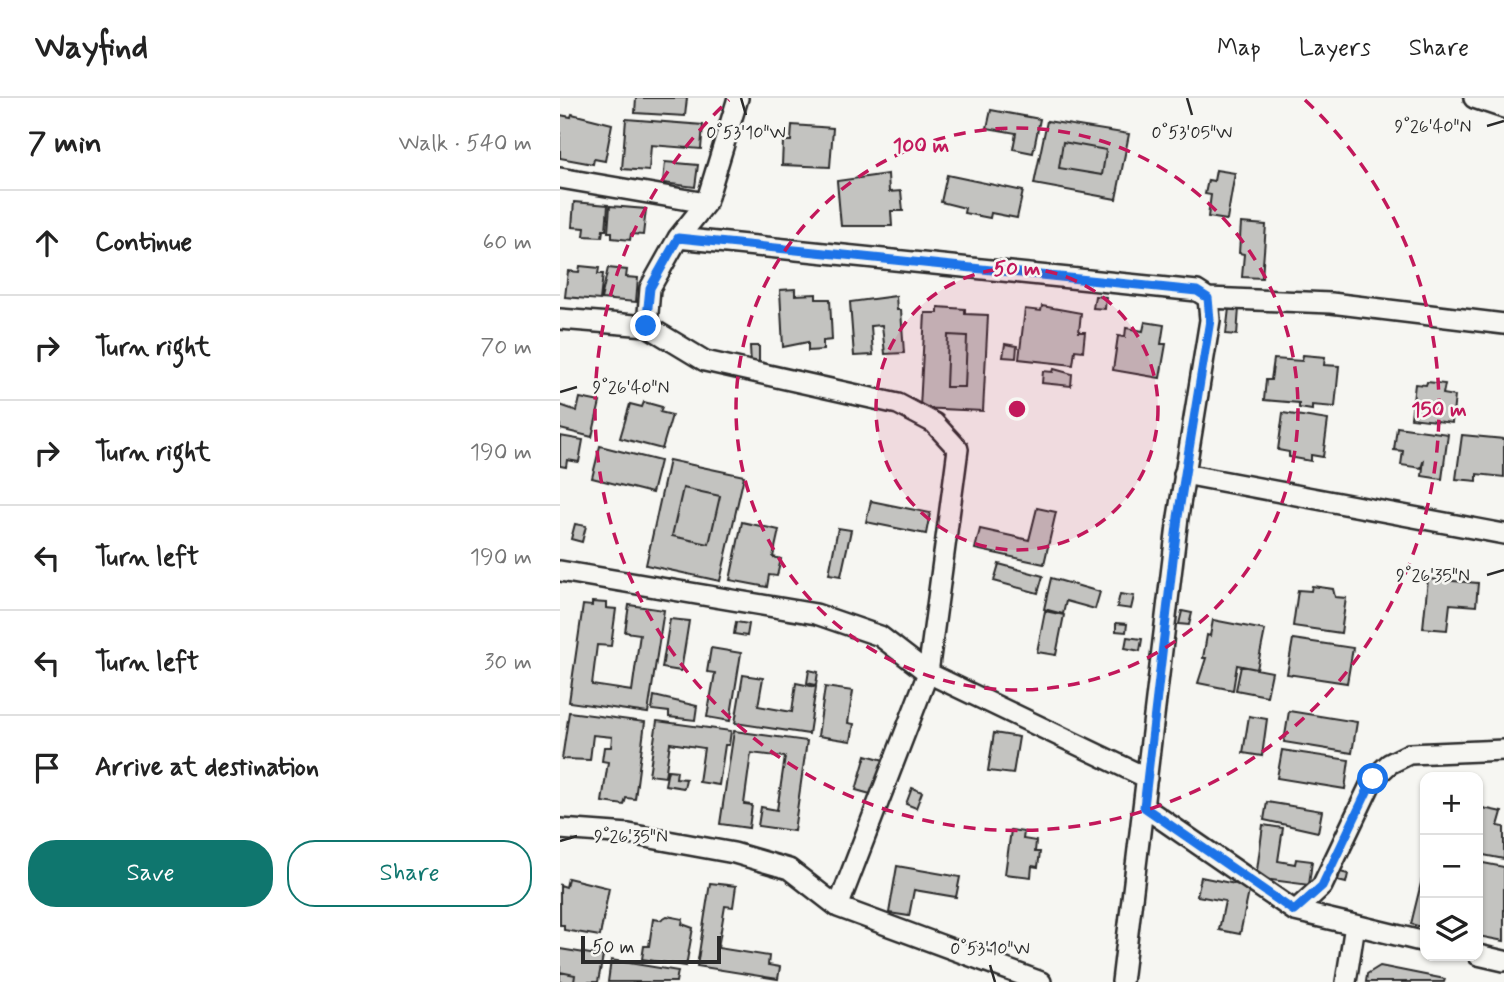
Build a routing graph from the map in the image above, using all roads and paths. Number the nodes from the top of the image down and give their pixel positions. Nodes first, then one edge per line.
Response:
1 (738, 98) edge
2 (1474, 98) edge
3 (1504, 108) edge
4 (560, 178) edge
5 (706, 203) junction
6 (678, 238) junction
7 (1208, 298) junction
8 (560, 319) edge
9 (1504, 324) edge
10 (646, 326) junction
11 (1184, 474) junction
12 (1504, 534) edge
13 (560, 571) edge
14 (928, 673) junction
15 (1504, 750) edge
16 (1147, 778) junction
17 (1144, 807) junction
18 (560, 829) edge
19 (838, 907) junction
20 (1294, 911) junction
21 (1355, 925) junction
22 (1420, 941) edge
23 (1483, 956) edge
24 (1504, 961) edge
25 (1041, 982) edge
26 (1122, 982) edge
27 (1346, 982) edge

1 - 5 street
2 - 3 street
4 - 5 street
5 - 6 street
6 - 7 street
6 - 10 street
7 - 9 street
7 - 11 street
8 - 10 street
10 - 14 street
11 - 12 street
11 - 16 street
13 - 14 street
14 - 16 street
14 - 19 street
15 - 20 street
16 - 17 street
17 - 20 street
17 - 26 street
18 - 19 street
19 - 25 street
20 - 21 street
21 - 22 street
21 - 27 street
23 - 24 street

